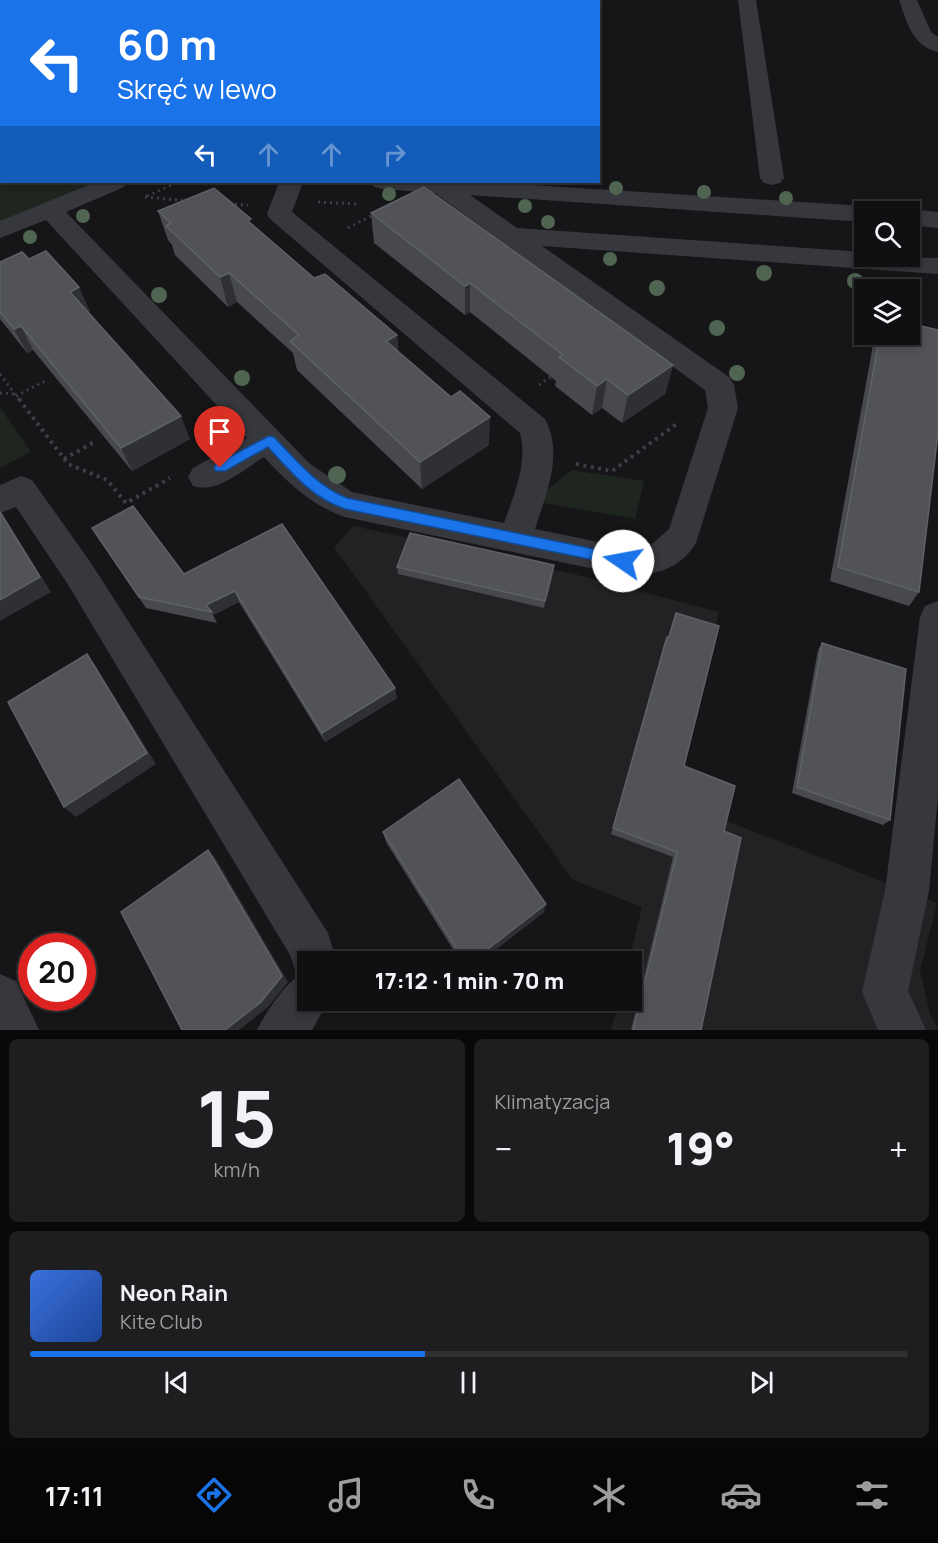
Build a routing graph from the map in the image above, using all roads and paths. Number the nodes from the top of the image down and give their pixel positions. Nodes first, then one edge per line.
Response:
1 (747, 0) edge
2 (908, 0) edge
3 (938, 46) edge
4 (772, 178) dead end
5 (114, 183) edge
6 (397, 183) edge
7 (441, 186) junction
8 (286, 196) edge
9 (143, 197) dead end
10 (189, 201) edge
11 (224, 203) edge
12 (367, 205) dead end
13 (50, 210) junction
14 (381, 212) edge
15 (854, 213) edge
16 (920, 218) edge
17 (938, 220) edge
18 (0, 230) edge
19 (512, 236) junction
20 (315, 244) junction
21 (938, 266) edge
22 (0, 374) edge
23 (45, 381) edge
24 (0, 393) edge
25 (16, 395) junction
26 (680, 423) dead end
27 (269, 440) junction
28 (96, 441) edge
29 (538, 457) junction
30 (64, 459) junction
31 (204, 477) joint
32 (0, 500) edge
33 (516, 538) junction
34 (938, 617) edge
35 (312, 951) edge
36 (0, 997) edge
37 (298, 1011) edge
38 (15, 1030) edge
39 (281, 1030) edge
40 (902, 1030) edge

1 - 4 street
2 - 3 street
5 - 13 street
6 - 7 street
7 - 15 street
7 - 19 street
8 - 11 path
8 - 12 path
8 - 20 street
9 - 10 path
13 - 18 street
13 - 27 street
14 - 20 path
16 - 17 street
19 - 21 street
19 - 33 street
20 - 29 street
22 - 25 path
23 - 25 path
24 - 25 path
25 - 30 path
26 - 29 path
27 - 31 street
27 - 33 street
28 - 30 path
29 - 33 street
30 - 31 path
32 - 35 street
34 - 40 street
36 - 38 street
37 - 39 street

